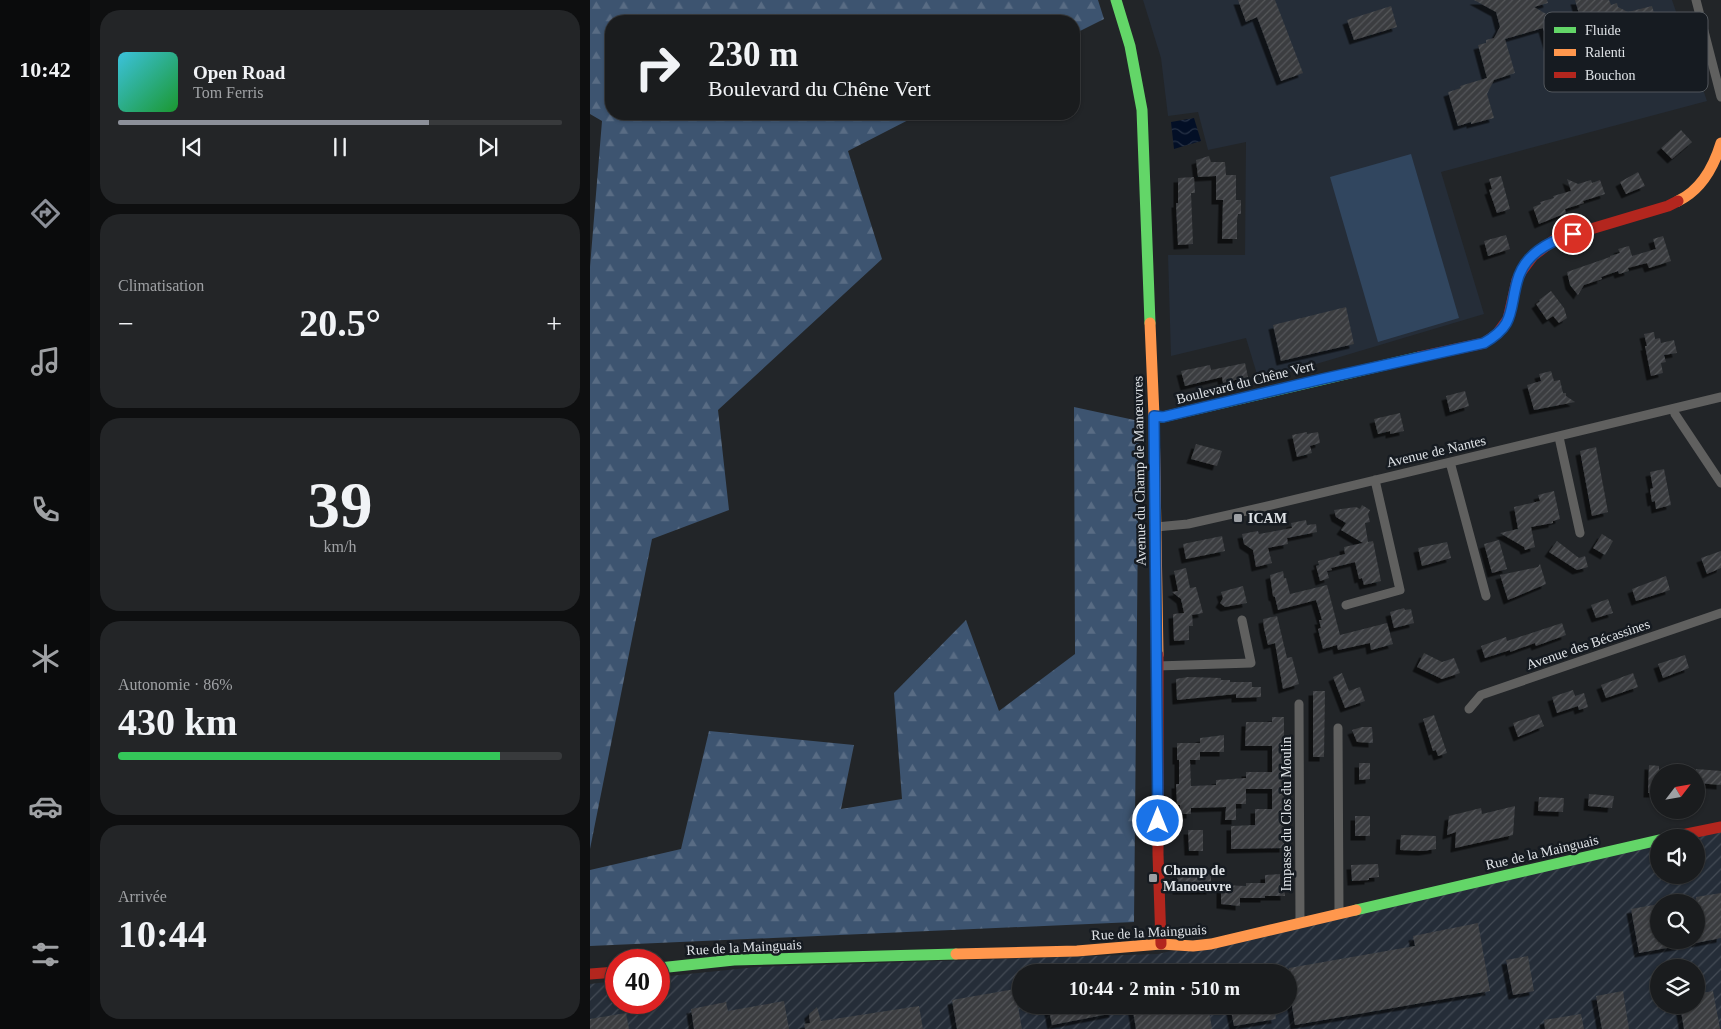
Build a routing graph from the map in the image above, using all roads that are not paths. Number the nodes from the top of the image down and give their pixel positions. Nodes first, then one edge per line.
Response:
1 (1116, 0) edge
2 (1708, 47) edge
3 (1721, 97) edge
4 (1721, 143) edge
5 (1721, 397) edge
6 (1674, 409) junction
7 (1154, 416) junction
8 (1559, 436) junction
9 (1450, 462) junction
10 (1375, 480) junction
11 (1721, 483) edge
12 (1156, 527) junction
13 (1580, 533) dead end
14 (1486, 596) dead end
15 (1346, 605) dead end
16 (1721, 613) edge
17 (1242, 620) dead end
18 (1158, 666) junction
19 (1299, 704) dead end
20 (1469, 708) dead end
21 (1338, 728) dead end
22 (1721, 827) edge
23 (1705, 830) edge
24 (1650, 842) edge
25 (1339, 913) junction
26 (1300, 923) junction
27 (1161, 944) junction
28 (670, 967) edge
29 (605, 973) edge
30 (590, 974) edge

1 - 7 street, Avenue du Champ de Manœuvres
2 - 3 street
4 - 7 street, Boulevard du Chêne Vert
5 - 6 street, Avenue de Nantes
6 - 8 street, Avenue de Nantes
6 - 11 street
7 - 12 street, Avenue du Champ de Manœuvres
8 - 9 street, Avenue de Nantes
8 - 13 street
9 - 10 street, Avenue de Nantes
9 - 14 street
10 - 12 street, Avenue de Nantes
10 - 15 street
12 - 18 street, Avenue du Champ de Manœuvres
16 - 20 street, Avenue des Bécassines
17 - 18 street
18 - 27 street, Avenue du Champ de Manœuvres
19 - 26 street, Impasse du Clos du Moulin
21 - 25 street
22 - 23 street
24 - 25 street, Rue de la Mainguais
25 - 26 street, Rue de la Mainguais
26 - 27 street, Rue de la Mainguais
27 - 28 street, Rue de la Mainguais
29 - 30 street

